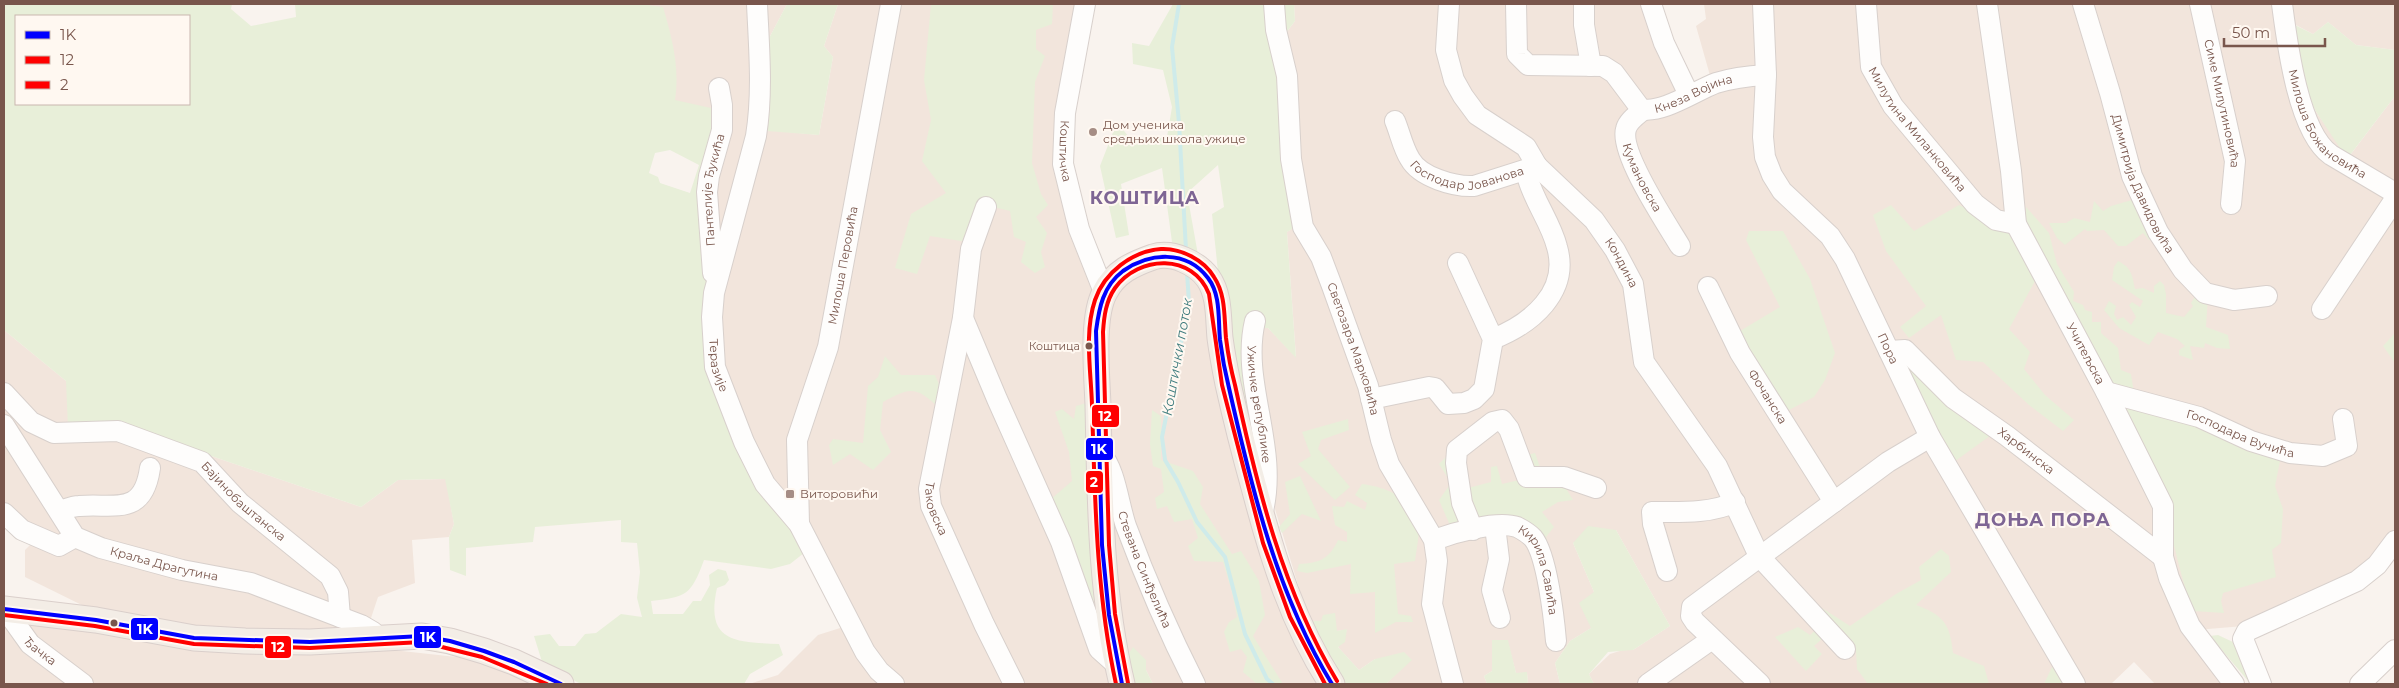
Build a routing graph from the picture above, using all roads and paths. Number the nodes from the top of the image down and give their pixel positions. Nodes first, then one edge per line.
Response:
1 (757, 4) edge
2 (890, 4) edge
3 (1274, 4) edge
4 (1449, 4) edge
5 (1516, 4) edge
6 (1584, 4) edge
7 (1650, 4) edge
8 (1764, 4) edge
9 (1866, 4) edge
10 (1987, 4) edge
11 (2083, 4) edge
12 (2200, 4) edge
13 (2282, 4) edge
14 (1083, 7) edge
15 (1591, 66) junction
16 (1766, 75) junction
17 (719, 88) dead end
18 (1689, 94) junction
19 (1643, 110) junction
20 (1395, 121) dead end
21 (1537, 166) junction
22 (2395, 193) edge
23 (2395, 199) edge
24 (2231, 204) dead end
25 (986, 207) dead end
26 (2016, 224) junction
27 (1680, 246) dead end
28 (1458, 263) dead end
29 (1708, 287) dead end
30 (1104, 292) junction
31 (714, 293) junction
32 (2267, 296) dead end
33 (2322, 309) dead end
34 (963, 318) junction
35 (1255, 321) dead end
36 (1494, 339) junction
37 (1889, 351) junction
38 (2106, 392) junction
39 (4, 394) edge
40 (1371, 399) junction
41 (2343, 419) dead end
42 (4, 425) edge
43 (1930, 437) junction
44 (1099, 453) junction
45 (150, 468) dead end
46 (1596, 488) dead end
47 (1735, 502) junction
48 (1834, 502) junction
49 (60, 511) junction
50 (4, 513) edge
51 (1262, 517) junction
52 (799, 524) junction
53 (1495, 526) junction
54 (1473, 530) junction
55 (76, 537) junction
56 (1434, 540) junction
57 (2395, 541) edge
58 (1758, 556) junction
59 (2163, 557) junction
60 (1667, 571) dead end
61 (4, 609) edge
62 (340, 617) junction
63 (1500, 618) dead end
64 (376, 638) junction
65 (1712, 640) junction
66 (1556, 642) dead end
67 (1845, 649) dead end
68 (2395, 650) edge
69 (1120, 675) edge
70 (83, 684) edge
71 (561, 684) edge
72 (894, 684) edge
73 (1014, 684) edge
74 (1195, 684) edge
75 (1332, 684) edge
76 (1453, 684) edge
77 (1648, 684) edge
78 (1760, 684) edge
79 (2075, 684) edge
80 (2234, 684) edge
81 (2262, 684) edge
82 (2360, 684) edge

1 - 31 street, Теразије
2 - 52 street, Милоша Перовића
3 - 40 street, Светозара Марковића
4 - 21 street, Кондина
5 - 15 street, Кнеза Војина
6 - 15 street
7 - 18 street
8 - 16 street, Пора
9 - 26 street, Милутина Миланковића
10 - 26 street, Учитељска
11 - 32 street, Димитрија Давидовића
12 - 24 street, Симе Милутиновића
13 - 22 street, Милоша Божановића
14 - 30 street, Коштичка
15 - 19 street, Кнеза Војина
16 - 18 street, Кнеза Војина
16 - 37 street, Пора
17 - 31 street, Пантелије Ђукића
18 - 19 street, Кнеза Војина
19 - 27 street, Кумановска
20 - 21 street, Господар Јованова
21 - 36 street
21 - 47 street, Кондина
23 - 33 street
25 - 34 street, Таковска
26 - 38 street, Учитељска
28 - 36 street
29 - 48 street, Фочанска
30 - 44 main road
30 - 51 main road, Ужичке републике
31 - 52 street, Теразије
34 - 69 street, Таковска
34 - 73 street, Таковска
35 - 51 street, Ужичке републике
36 - 40 street
37 - 43 street, Пора
37 - 59 street, Харбинска
38 - 41 street, Господара Вучића
38 - 59 street, Учитељска
39 - 62 street, Бајинобаштанска
40 - 56 street, Светозара Марковића
42 - 49 street
43 - 48 street
43 - 79 street, Пора
44 - 69 main road
44 - 74 street, Стевана Синђелића
45 - 49 street
46 - 54 street
47 - 58 street, Кондина
47 - 60 street
48 - 58 street
49 - 55 street
50 - 55 street
51 - 75 main road, Ужичке републике
52 - 72 street, Теразије
53 - 54 street, Кирила Савића
53 - 63 street
53 - 66 street, Кирила Савића
54 - 56 street, Кирила Савића
55 - 62 street, Краља Драгутина
56 - 76 street, Светозара Марковића
57 - 81 street
58 - 65 street
58 - 67 street, Кондина
59 - 80 street, Учитељска
61 - 64 main road
61 - 70 street, Ђачка
62 - 64 street, Краља Драгутина
64 - 71 main road
65 - 77 street
65 - 78 street
68 - 82 street

